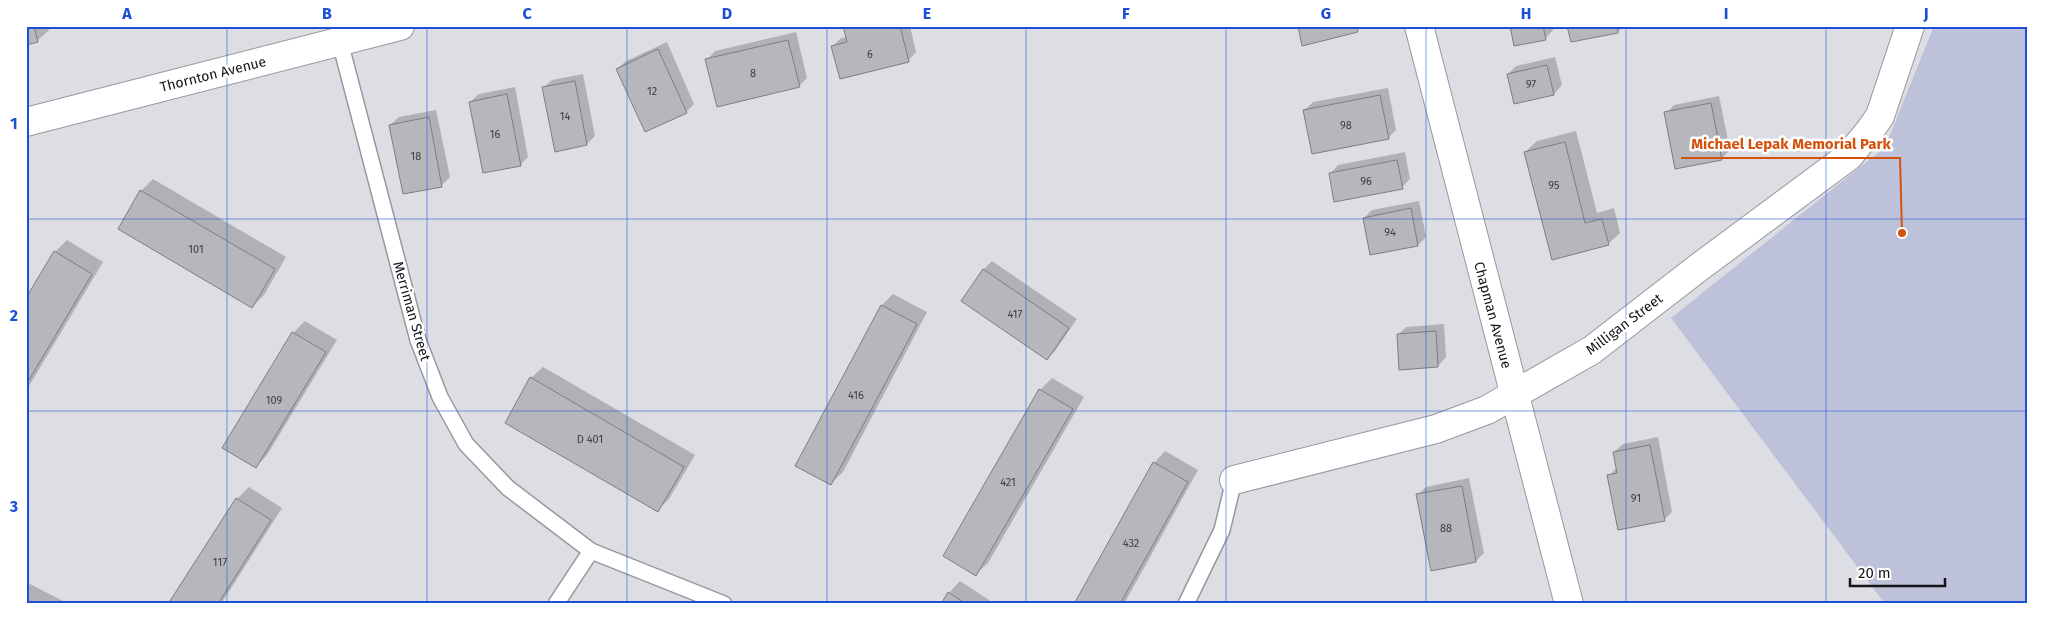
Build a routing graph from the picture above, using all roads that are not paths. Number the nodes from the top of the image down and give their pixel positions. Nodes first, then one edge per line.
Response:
1 (400, 26) edge
2 (1419, 26) edge
3 (1910, 26) edge
4 (340, 42) junction
5 (26, 122) edge
6 (1514, 396) junction
7 (1234, 480) joint
8 (591, 551) junction
9 (556, 604) edge
10 (724, 604) edge
11 (1186, 604) edge
12 (1569, 604) edge

1 - 4 street, Thornton Avenue
2 - 6 street, Chapman Avenue
3 - 6 street, Milligan Street
4 - 5 street, Thornton Avenue
4 - 8 lane, Merriman Street
6 - 7 street, Milligan Street
6 - 12 street, Chapman Avenue
7 - 11 lane
8 - 9 lane
8 - 10 lane, Merriman Street

